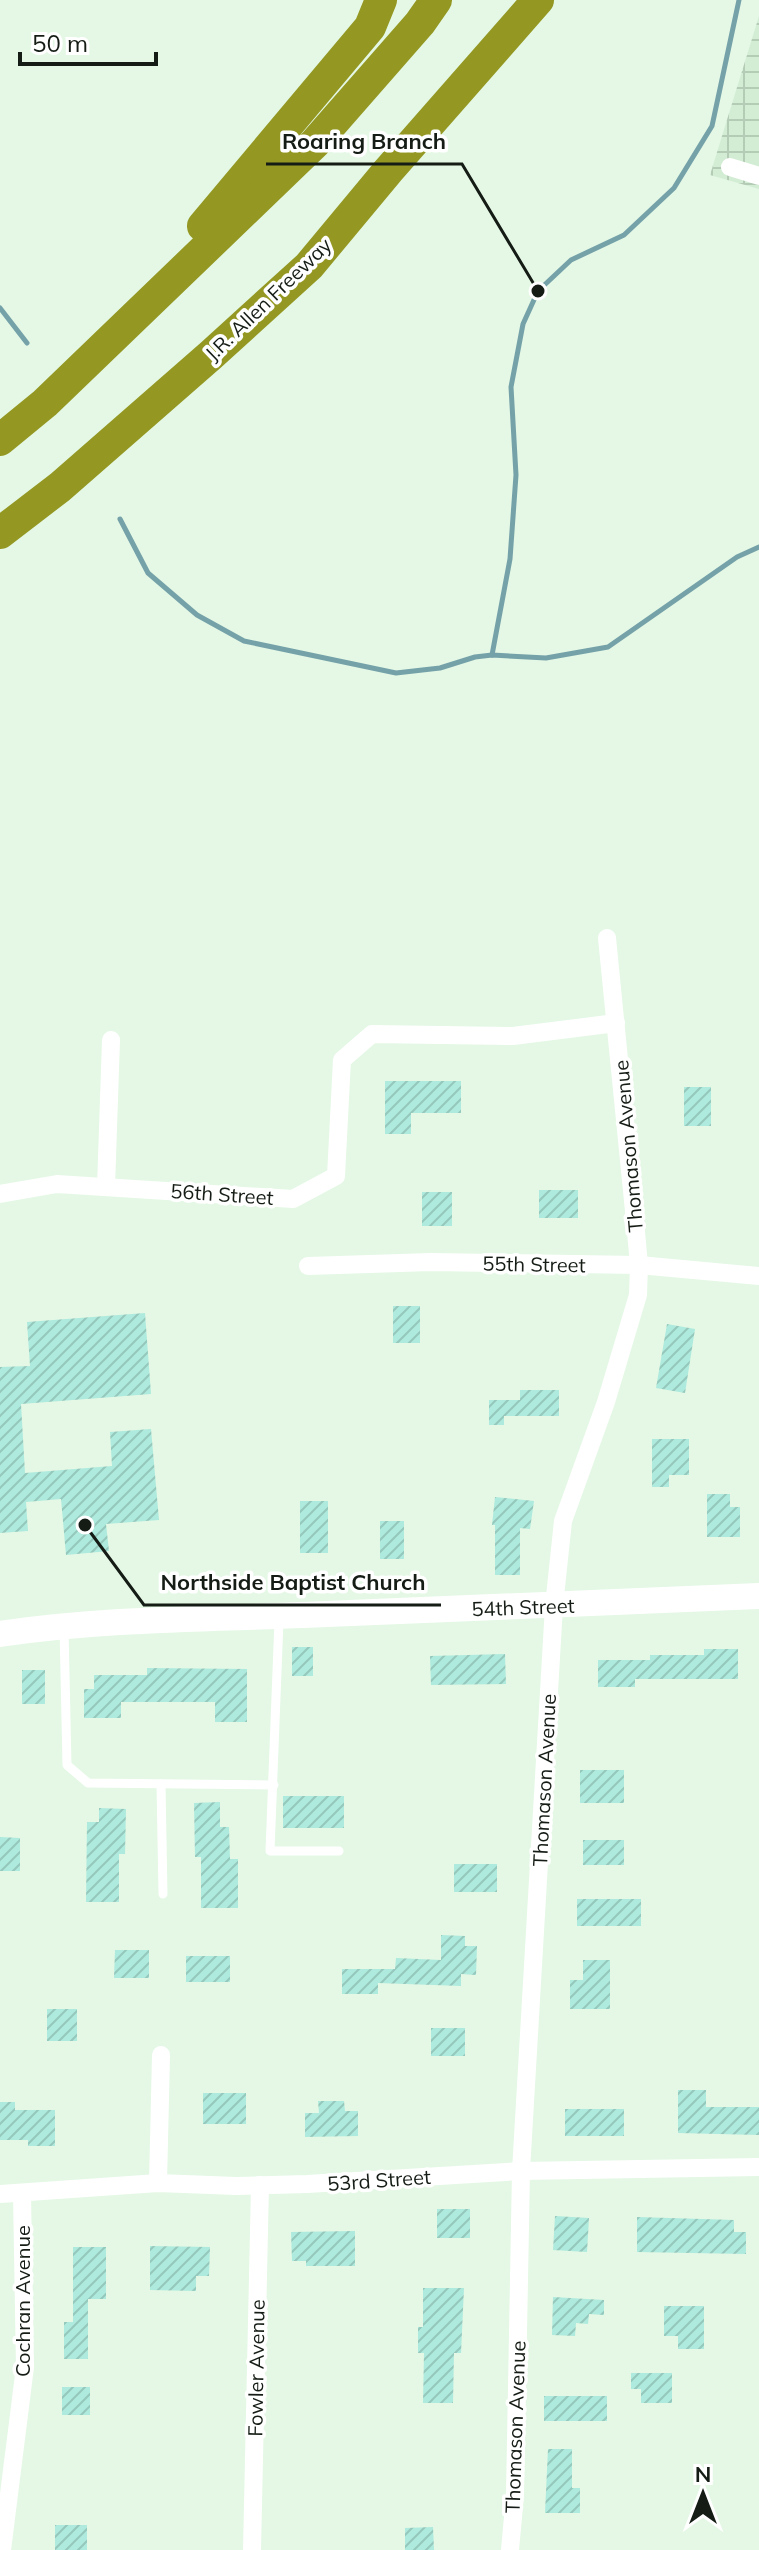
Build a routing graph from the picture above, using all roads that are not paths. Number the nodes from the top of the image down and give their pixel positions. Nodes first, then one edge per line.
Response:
1 (381, 0) edge
2 (436, 0) edge
3 (538, 0) edge
4 (730, 167) dead end
5 (759, 176) edge
6 (97, 353) junction
7 (0, 440) edge
8 (0, 533) edge
9 (607, 938) dead end
10 (616, 1023) junction
11 (111, 1040) dead end
12 (106, 1187) junction
13 (0, 1194) edge
14 (639, 1265) junction
15 (308, 1266) dead end
16 (759, 1276) edge
17 (759, 1596) edge
18 (554, 1606) junction
19 (279, 1616) junction
20 (64, 1625) junction
21 (0, 1634) edge
22 (161, 1784) junction
23 (274, 1785) junction
24 (339, 1851) dead end
25 (163, 1894) dead end
26 (161, 2055) dead end
27 (759, 2167) edge
28 (521, 2171) junction
29 (158, 2183) junction
30 (260, 2185) junction
31 (0, 2194) edge
32 (22, 2194) junction
33 (6, 2471) edge
34 (2, 2550) edge
35 (252, 2550) edge
36 (510, 2550) edge

1 - 6 highway
2 - 6 highway
3 - 8 highway, J.R. Allen Freeway
4 - 5 street
6 - 7 highway
9 - 10 street, Thomason Avenue
10 - 12 street, 56th Street
10 - 14 street, Thomason Avenue
11 - 12 street
12 - 13 street, 56th Street
14 - 15 street, 55th Street
14 - 16 street, 55th Street
14 - 18 street, Thomason Avenue
17 - 18 main road, 54th Street
18 - 19 main road, 54th Street
18 - 28 street, Thomason Avenue
19 - 20 main road, 54th Street
19 - 23 lane
20 - 21 main road, 54th Street
20 - 22 lane
22 - 23 lane
22 - 25 lane
23 - 24 lane
26 - 29 street
27 - 28 street, 53rd Street
28 - 30 street, 53rd Street
28 - 36 street, Thomason Avenue
29 - 30 street, 53rd Street
29 - 32 street, 53rd Street
30 - 35 street, Fowler Avenue
31 - 32 street, 53rd Street
32 - 33 street, Cochran Avenue
33 - 34 street, Cochran Avenue

